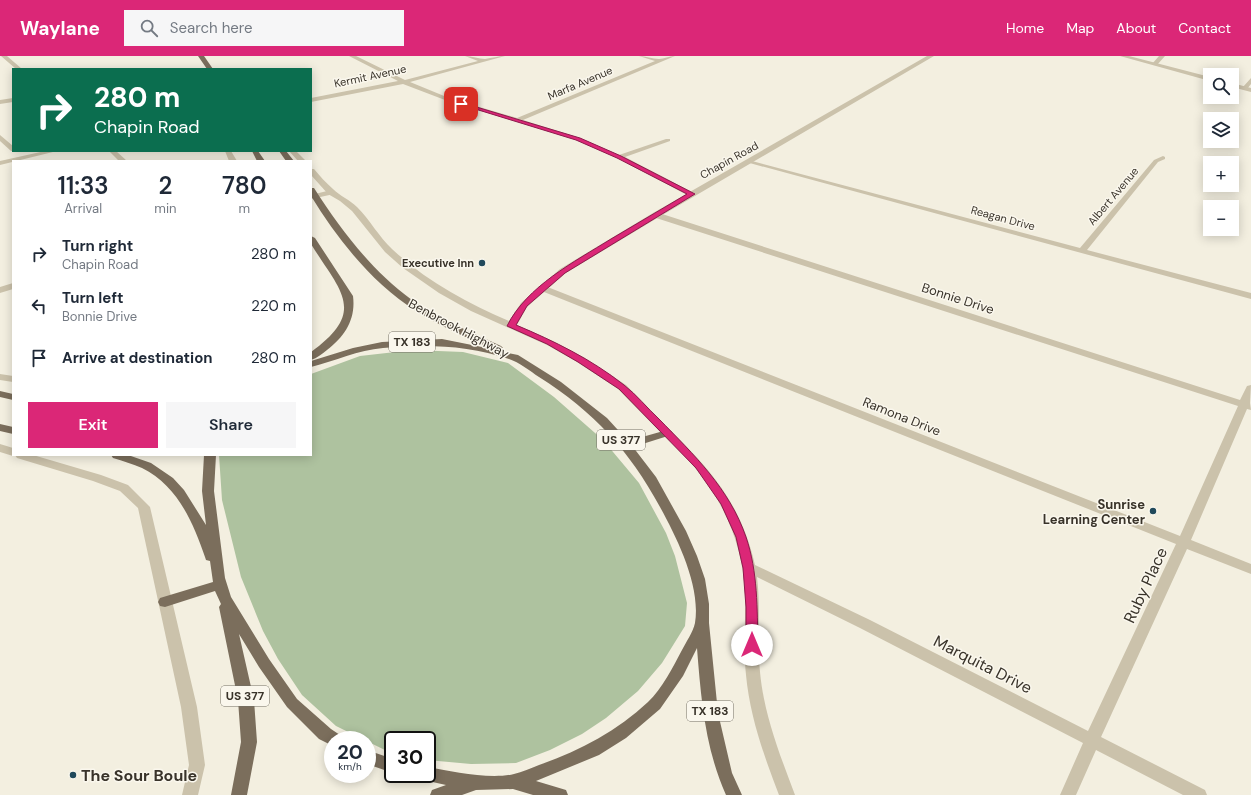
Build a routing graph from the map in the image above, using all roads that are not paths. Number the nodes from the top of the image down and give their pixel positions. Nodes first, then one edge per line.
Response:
1 (4, 56) edge
2 (201, 56) edge
3 (352, 56) edge
4 (468, 56) edge
5 (502, 56) edge
6 (642, 56) edge
7 (672, 56) edge
8 (930, 56) edge
9 (1123, 56) edge
10 (1162, 56) edge
11 (484, 61) junction
12 (660, 61) junction
13 (1155, 64) junction
14 (17, 68) edge
15 (209, 68) edge
16 (1203, 77) edge
17 (1251, 80) edge
18 (404, 82) junction
19 (1248, 89) edge
20 (12, 100) edge
21 (312, 100) edge
22 (0, 102) edge
23 (518, 120) junction
24 (0, 137) edge
25 (668, 140) dead end
26 (12, 148) edge
27 (16, 152) edge
28 (49, 152) edge
29 (113, 152) edge
30 (283, 152) edge
31 (293, 152) edge
32 (619, 157) junction
33 (22, 158) junction
34 (1162, 158) dead end
35 (12, 160) edge
36 (13, 160) edge
37 (122, 160) edge
38 (289, 160) edge
39 (301, 160) edge
40 (750, 162) junction
41 (0, 163) edge
42 (312, 172) edge
43 (331, 192) junction
44 (312, 194) edge
45 (692, 194) junction
46 (656, 215) junction
47 (312, 240) edge
48 (1082, 251) junction
49 (12, 286) edge
50 (542, 288) junction
51 (0, 290) edge
52 (1251, 296) edge
53 (511, 326) junction
54 (312, 356) edge
55 (514, 357) junction
56 (312, 364) edge
57 (0, 377) edge
58 (12, 379) edge
59 (1251, 388) edge
60 (0, 394) edge
61 (12, 396) edge
62 (1247, 406) edge
63 (0, 427) edge
64 (12, 430) edge
65 (667, 434) junction
66 (626, 445) junction
67 (0, 448) edge
68 (12, 452) edge
69 (24, 456) edge
70 (120, 456) edge
71 (210, 456) edge
72 (1183, 542) junction
73 (749, 568) junction
74 (1251, 569) edge
75 (221, 587) junction
76 (165, 602) junction
77 (702, 623) junction
78 (324, 733) edge
79 (1092, 740) junction
80 (436, 776) edge
81 (513, 782) junction
82 (477, 783) junction
83 (190, 795) edge
84 (239, 795) edge
85 (438, 795) edge
86 (560, 795) edge
87 (734, 795) edge
88 (787, 795) edge
89 (1068, 795) edge
90 (1199, 795) edge

1 - 14 street
2 - 15 main road
3 - 18 street
4 - 11 street
5 - 11 street, Kermit Avenue
6 - 12 street
7 - 12 street, Marfa Avenue
8 - 40 street, Chapin Road
9 - 13 street
10 - 13 street
11 - 18 street, Kermit Avenue
12 - 23 street, Marfa Avenue
13 - 16 street
17 - 19 street
18 - 21 street, Kermit Avenue
18 - 23 street
20 - 22 street
23 - 32 street
24 - 26 street
25 - 32 street
27 - 33 street
28 - 33 street
29 - 37 street
30 - 38 main road
31 - 39 street
32 - 45 street
33 - 36 street
34 - 48 street, Albert Avenue
35 - 41 street
40 - 45 street, Chapin Road
40 - 48 street, Reagan Drive
42 - 43 street, Benbrook Highway
43 - 44 street
43 - 53 street, Benbrook Highway
44 - 55 main road, Benbrook Highway / US 377
45 - 46 street, Chapin Road
46 - 50 street, Chapin Road
46 - 62 street, Bonnie Drive
47 - 54 main road
48 - 52 street, Reagan Drive
49 - 51 street
50 - 53 street, Chapin Road
50 - 72 street, Ramona Drive
53 - 65 street, Benbrook Highway
55 - 56 main road, TX 183
55 - 66 main road, US 377
57 - 58 street
59 - 62 street, Ruby Place
60 - 61 main road
62 - 72 street, Ruby Place
63 - 64 main road
65 - 66 main road
65 - 73 street, Benbrook Highway
66 - 77 main road, US 377
67 - 68 street
69 - 76 street
70 - 75 main road
71 - 75 main road, US 377
72 - 74 street, Ramona Drive
72 - 79 street, Ruby Place
73 - 79 street, Marquita Drive
73 - 88 street, Benbrook Highway
75 - 76 main road
75 - 78 main road
75 - 84 main road, US 377
76 - 83 street
77 - 81 main road, US 377
77 - 87 main road, TX 183
79 - 89 street, Ruby Place
79 - 90 street, Marquita Drive
80 - 82 main road
81 - 82 main road, US 377
81 - 86 main road
82 - 85 main road, US 377

